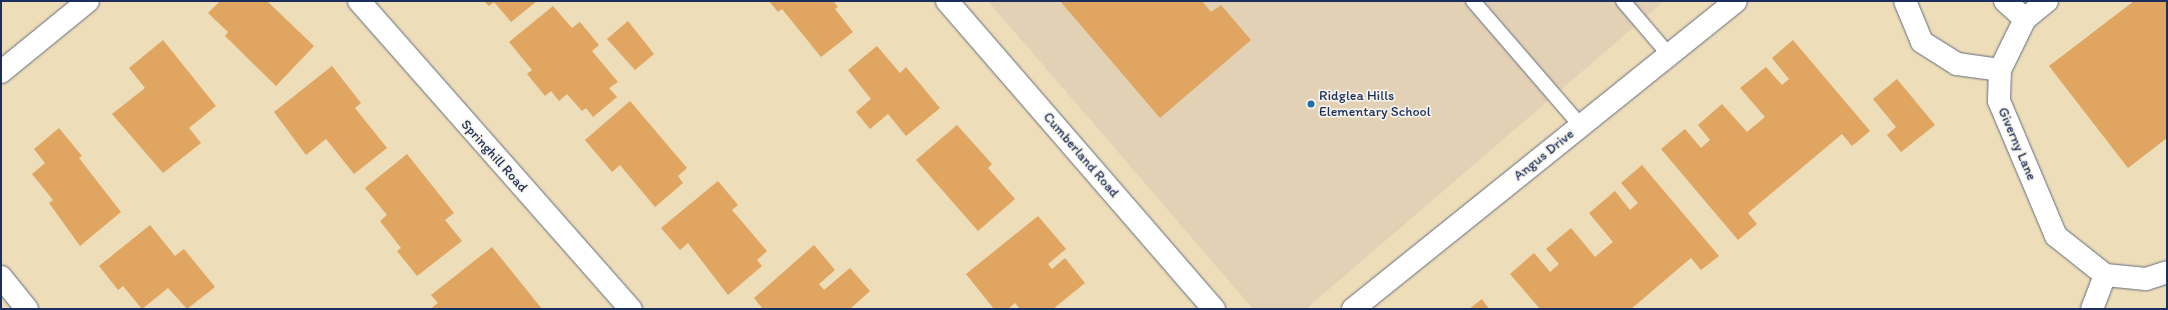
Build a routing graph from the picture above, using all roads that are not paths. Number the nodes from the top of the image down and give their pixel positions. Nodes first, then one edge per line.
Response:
1 (88, 1) edge
2 (359, 1) edge
3 (947, 1) edge
4 (1473, 1) edge
5 (1623, 1) edge
6 (1736, 1) edge
7 (1905, 1) edge
8 (2005, 1) edge
9 (2047, 1) edge
10 (2025, 18) junction
11 (1670, 55) junction
12 (2000, 70) junction
13 (1, 72) edge
14 (1581, 126) junction
15 (2167, 272) edge
16 (2105, 275) junction
17 (1, 277) edge
18 (27, 309) edge
19 (631, 309) edge
20 (1214, 309) edge
21 (1352, 309) edge
22 (2092, 309) edge

1 - 13 street
2 - 19 street, Springhill Road
3 - 20 street, Cumberland Road
4 - 14 lane
5 - 11 lane
6 - 11 street, Angus Drive
7 - 12 street
8 - 10 street
9 - 10 street, Giverny Lane
10 - 12 street, Giverny Lane
11 - 14 street, Angus Drive
12 - 16 street, Giverny Lane
14 - 21 street, Angus Drive
15 - 16 street
16 - 22 street
17 - 18 street

